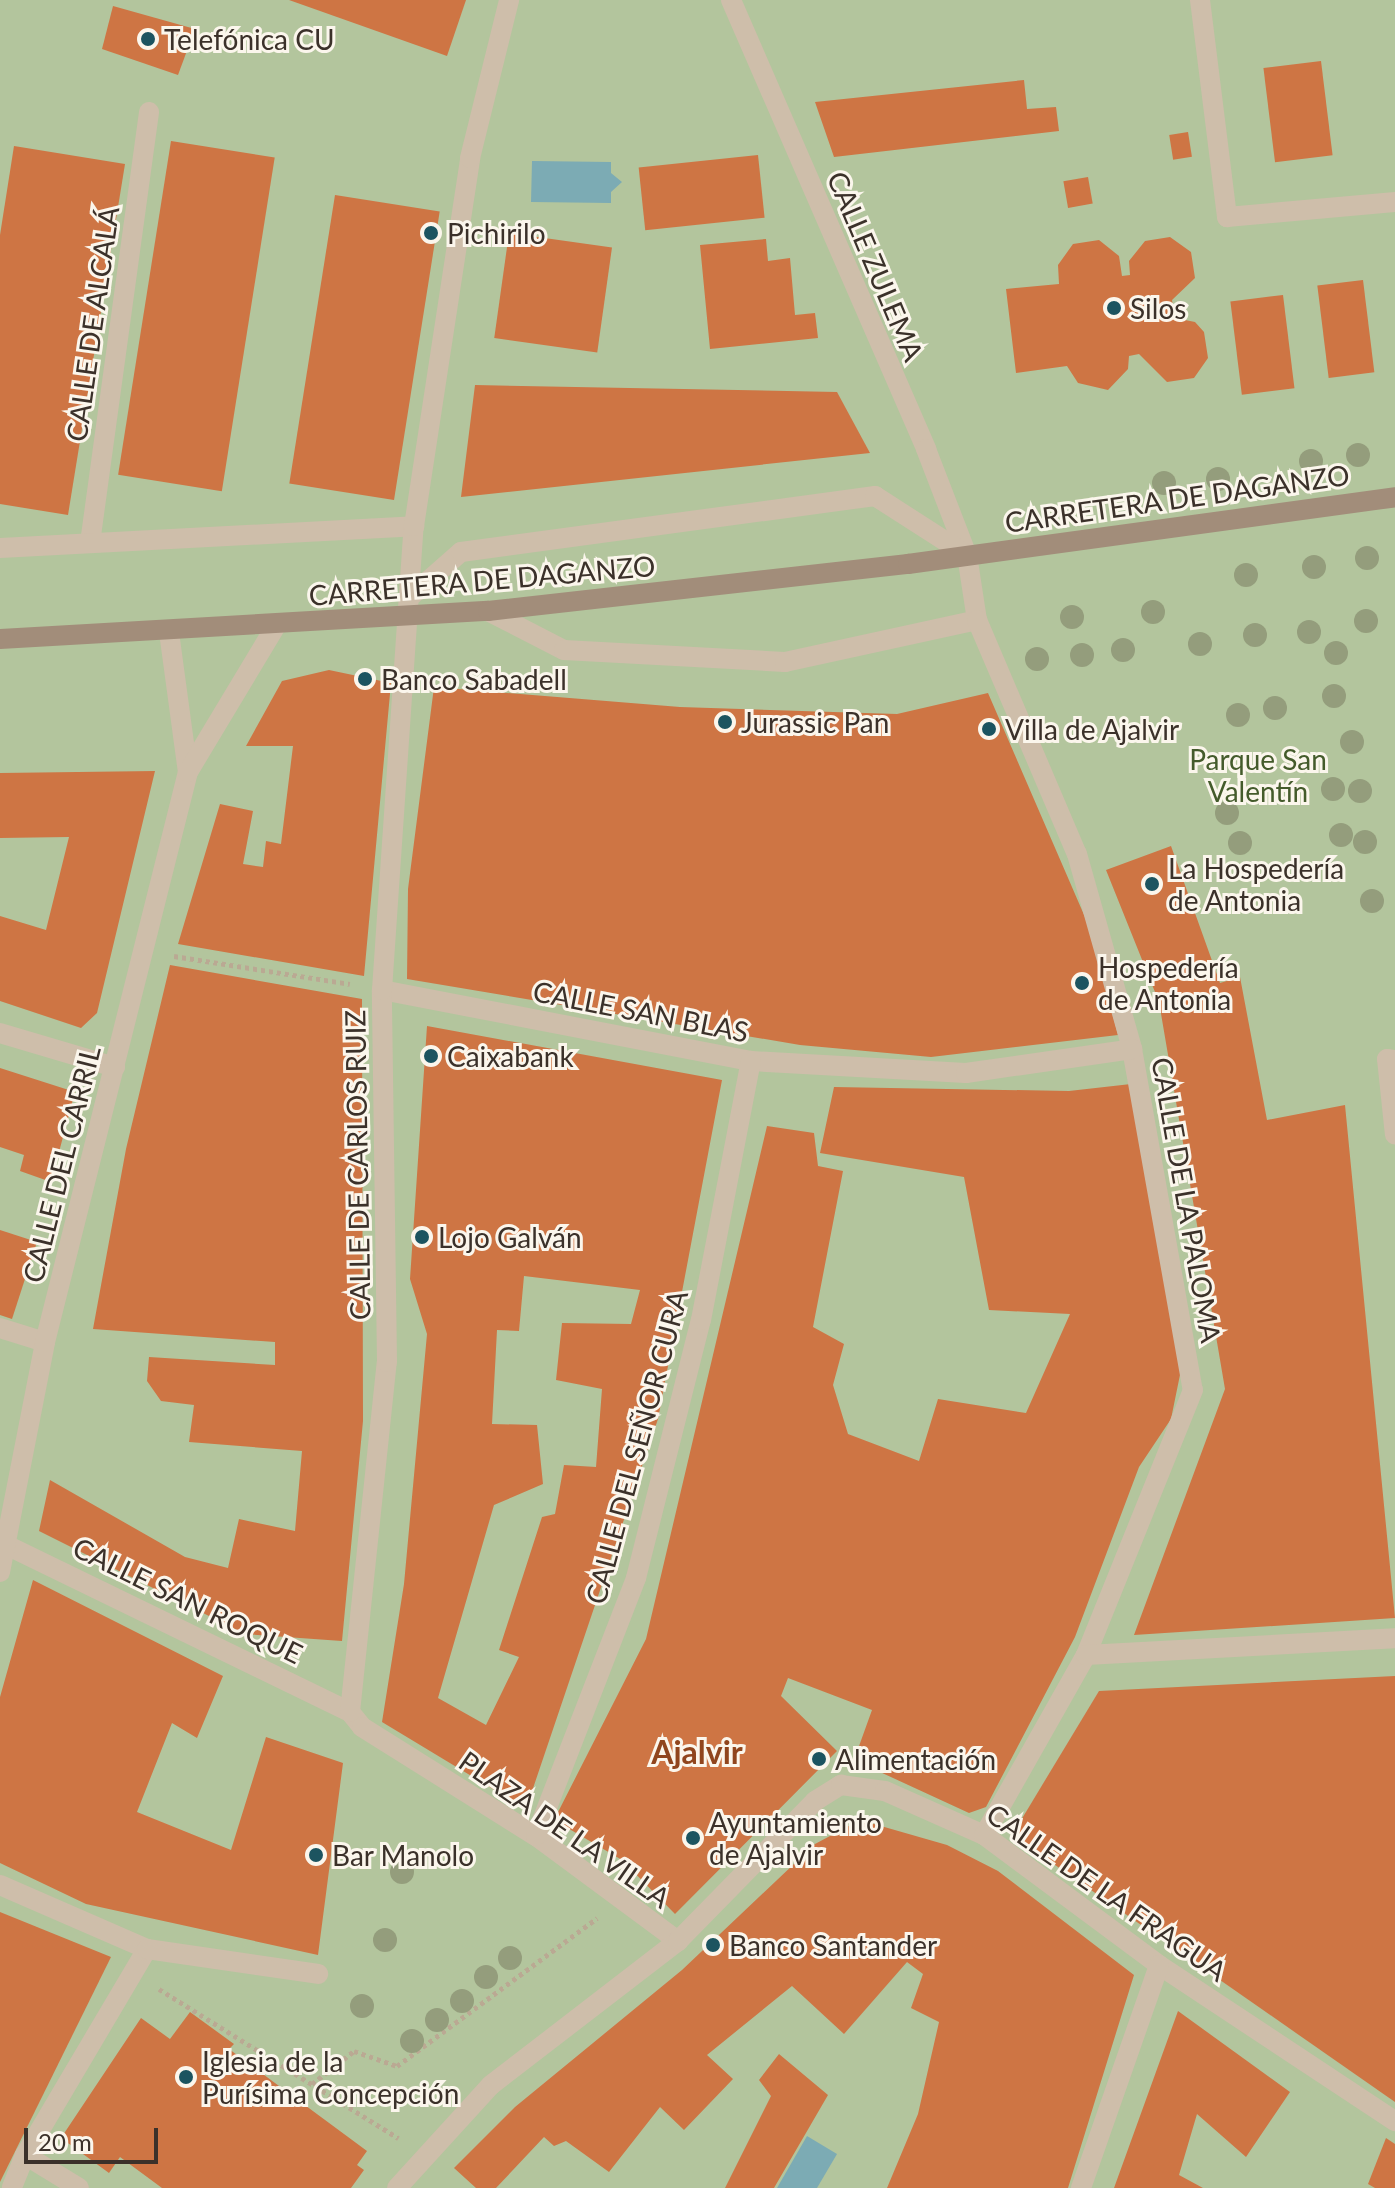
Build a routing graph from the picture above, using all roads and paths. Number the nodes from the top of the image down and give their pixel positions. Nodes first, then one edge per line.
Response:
1 (509, 0) edge
2 (731, 0) edge
3 (1200, 0) edge
4 (149, 112) dead end
5 (1395, 202) edge
6 (1395, 497) edge
7 (414, 526) junction
8 (90, 543) junction
9 (0, 548) edge
10 (967, 555) junction
11 (412, 595) junction
12 (488, 611) junction
13 (411, 616) junction
14 (977, 620) junction
15 (275, 627) junction
16 (169, 632) junction
17 (0, 639) edge
18 (188, 772) junction
19 (143, 951) junction
20 (382, 990) junction
21 (0, 1033) edge
22 (1132, 1049) junction
23 (1391, 1060) edge
24 (751, 1061) junction
25 (115, 1067) junction
26 (1395, 1135) edge
27 (0, 1328) edge
28 (45, 1342) junction
29 (4, 1543) edge
30 (0, 1572) edge
31 (1395, 1638) edge
32 (1086, 1655) junction
33 (350, 1712) junction
34 (984, 1835) junction
35 (536, 1836) junction
36 (0, 1885) edge
37 (622, 1900) junction
38 (678, 1941) junction
39 (147, 1949) junction
40 (1159, 1965) junction
41 (134, 1974) junction
42 (318, 1974) dead end
43 (312, 2084) junction
44 (1395, 2121) edge
45 (423, 2154) junction
46 (25, 2155) junction
47 (12, 2188) edge
48 (79, 2188) edge
49 (397, 2188) edge
50 (1081, 2188) edge

1 - 7 street
2 - 10 street, CALLE ZULEMA
3 - 5 street
4 - 8 street, CALLE DE ALCALÁ
6 - 10 street, CARRETERA DE DAGANZO
7 - 8 street
7 - 11 street
8 - 9 street
10 - 11 street, CARRETERA DE DAGANZO
10 - 12 street, CARRETERA DE DAGANZO
10 - 14 street, CALLE DE LA PALOMA
11 - 13 street
12 - 13 street, CARRETERA DE DAGANZO
12 - 14 street
13 - 15 street, CARRETERA DE DAGANZO
13 - 20 street, CALLE DE CARLOS RUIZ
14 - 22 street, CALLE DE LA PALOMA
15 - 16 street, CARRETERA DE DAGANZO
15 - 18 street, CALLE DEL CARRIL
16 - 17 street, CARRETERA DE DAGANZO
16 - 18 street, CALLE DEL CARRIL
18 - 19 street, CALLE DEL CARRIL
19 - 20 path
19 - 25 street, CALLE DEL CARRIL
20 - 24 street, CALLE SAN BLAS
20 - 33 street, CALLE DE CARLOS RUIZ
21 - 25 street
22 - 24 street, CALLE SAN BLAS
22 - 32 street, CALLE DE LA PALOMA
23 - 26 street
24 - 35 street, CALLE DEL SEÑOR CURA
25 - 28 street, CALLE DEL CARRIL
27 - 28 street
28 - 29 street, CALLE DEL CARRIL
29 - 30 street, CALLE DEL CARRIL
29 - 33 street, CALLE SAN ROQUE
31 - 32 street
32 - 34 street, CALLE DE LA PALOMA
33 - 35 street, PLAZA DE LA VILLA
34 - 38 street, CALLE DE LA FRAGUA
34 - 40 street, CALLE DE LA FRAGUA
35 - 37 street, PLAZA DE LA VILLA
36 - 39 street
37 - 38 street, PLAZA DE LA VILLA
37 - 43 path
38 - 45 street, PLAZA DE LA VILLA
39 - 41 street
39 - 42 street
40 - 44 street, CALLE DE LA FRAGUA
40 - 50 street
41 - 43 path
41 - 46 street
43 - 45 path
45 - 49 street, PLAZA DE LA VILLA
46 - 47 street
46 - 48 street

